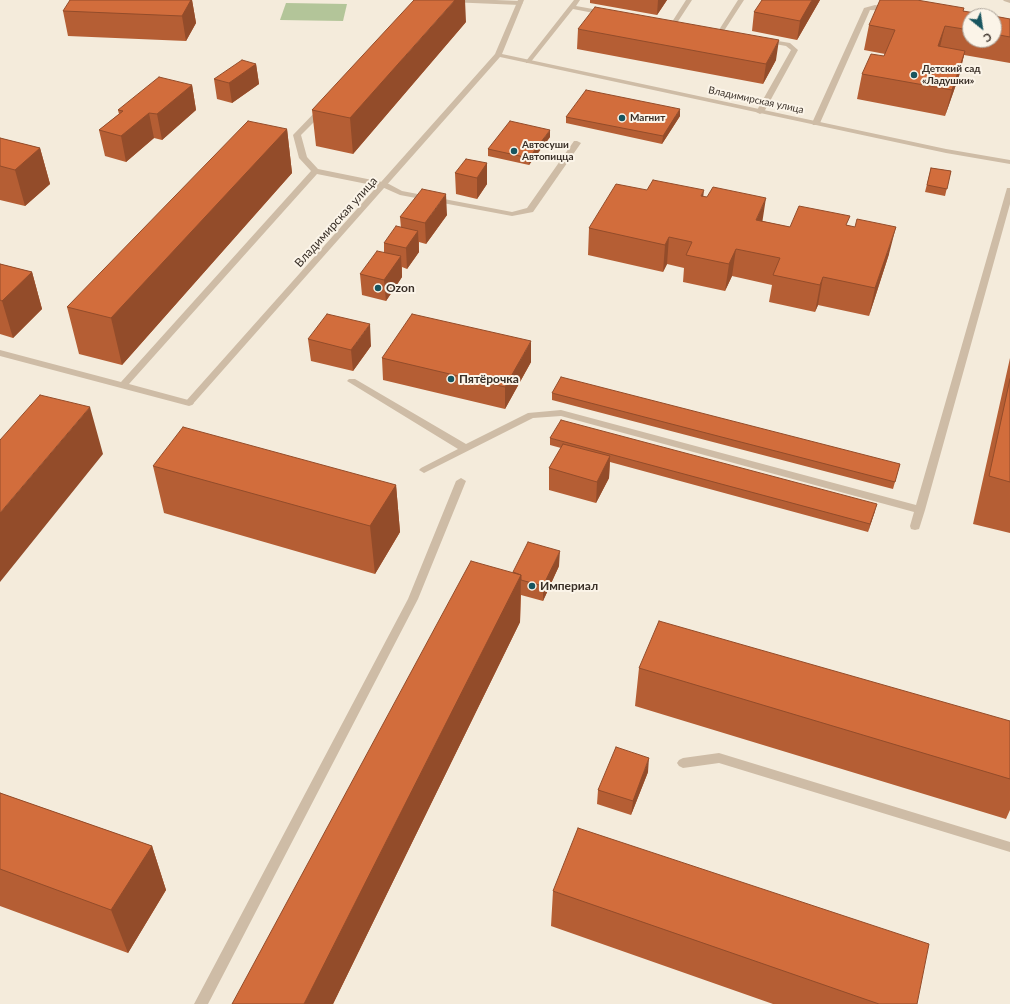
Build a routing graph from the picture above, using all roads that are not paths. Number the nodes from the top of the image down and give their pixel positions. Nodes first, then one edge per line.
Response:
1 (449, 0) edge
2 (577, 0) edge
3 (689, 0) edge
4 (741, 0) edge
5 (1006, 0) edge
6 (1010, 1) edge
7 (521, 2) edge
8 (571, 7) junction
9 (895, 10) edge
10 (613, 14) edge
11 (665, 23) edge
12 (728, 34) edge
13 (758, 39) edge
14 (498, 55) junction
15 (528, 62) junction
16 (325, 107) edge
17 (760, 112) junction
18 (816, 123) junction
19 (577, 143) dead end
20 (1010, 162) edge
21 (315, 171) junction
22 (384, 185) junction
23 (1010, 190) edge
24 (0, 353) edge
25 (352, 381) dead end
26 (123, 385) junction
27 (466, 449) junction
28 (424, 470) dead end
29 (461, 481) dead end
30 (920, 510) junction
31 (915, 526) dead end
32 (683, 763) dead end
33 (1010, 847) edge
34 (201, 1004) edge

1 - 7 street
2 - 8 street
3 - 11 street
4 - 12 street
5 - 6 street
7 - 14 street, Владимирская улица
8 - 10 street
8 - 15 street
9 - 18 street
13 - 17 street
14 - 15 street, Владимирская улица
14 - 22 street, Владимирская улица
15 - 17 street, Владимирская улица
16 - 21 street
17 - 18 street, Владимирская улица
18 - 20 street, Владимирская улица
19 - 22 street
21 - 22 street
21 - 26 street
22 - 26 street, Владимирская улица
23 - 30 street
24 - 26 street
25 - 27 street
27 - 28 street
27 - 30 street
29 - 34 street
30 - 31 street
32 - 33 street

